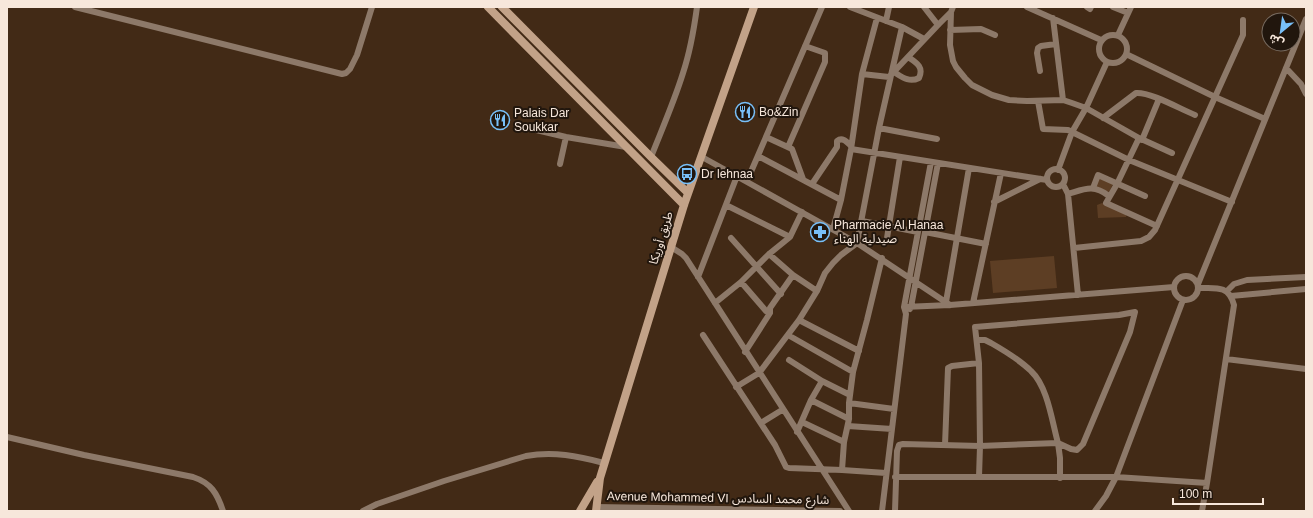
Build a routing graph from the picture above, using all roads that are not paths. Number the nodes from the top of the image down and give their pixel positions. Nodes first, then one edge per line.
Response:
1 (75, 7) edge
2 (372, 7) edge
3 (488, 7) edge
4 (502, 7) edge
5 (697, 7) edge
6 (754, 7) edge
7 (822, 7) edge
8 (850, 7) edge
9 (889, 7) edge
10 (925, 7) edge
11 (1027, 7) edge
12 (1087, 7) edge
13 (1091, 7) edge
14 (1113, 7) edge
15 (1131, 7) edge
16 (952, 10) edge
17 (1128, 14) junction
18 (877, 18) junction
19 (1053, 18) junction
20 (1306, 18) edge
21 (1243, 20) dead end
22 (886, 21) junction
23 (938, 25) junction
24 (902, 27) junction
25 (950, 30) junction
26 (994, 35) dead end
27 (1118, 35) junction
28 (924, 39) junction
29 (1101, 40) junction
30 (1056, 44) junction
31 (805, 46) junction
32 (1126, 54) junction
33 (908, 57) junction
34 (1107, 62) junction
35 (1286, 68) junction
36 (1040, 71) dead end
37 (894, 72) junction
38 (862, 74) junction
39 (890, 78) junction
40 (1306, 94) edge
41 (1215, 97) junction
42 (1159, 99) junction
43 (1063, 100) junction
44 (1038, 101) junction
45 (1086, 108) junction
46 (1195, 115) dead end
47 (1103, 118) junction
48 (1265, 119) junction
49 (879, 128) junction
50 (532, 129) dead end
51 (1072, 132) junction
52 (566, 137) junction
53 (766, 137) junction
54 (937, 139) dead end
55 (1141, 139) junction
56 (626, 147) junction
57 (788, 147) junction
58 (850, 147) junction
59 (874, 153) junction
60 (1172, 153) dead end
61 (702, 156) junction
62 (758, 156) junction
63 (651, 157) junction
64 (900, 157) junction
65 (1129, 160) junction
66 (931, 162) junction
67 (938, 163) junction
68 (560, 164) dead end
69 (969, 168) junction
70 (1058, 170) junction
71 (1001, 173) junction
72 (737, 176) junction
73 (803, 179) junction
74 (1044, 180) junction
75 (747, 181) junction
76 (1177, 181) junction
77 (812, 184) junction
78 (1063, 184) junction
79 (1117, 184) junction
80 (1093, 188) junction
81 (688, 193) junction
82 (1068, 194) junction
83 (1109, 196) junction
84 (1145, 196) dead end
85 (841, 200) junction
86 (994, 202) junction
87 (1232, 202) junction
88 (684, 205) junction
89 (726, 205) junction
90 (802, 212) junction
91 (862, 221) junction
92 (890, 226) junction
93 (1157, 226) junction
94 (833, 229) junction
95 (918, 232) junction
96 (925, 232) junction
97 (732, 238) dead end
98 (790, 238) junction
99 (887, 238) dead end
100 (957, 238) junction
101 (858, 243) junction
102 (986, 244) junction
103 (671, 247) junction
104 (1074, 248) junction
105 (769, 254) junction
106 (882, 258) junction
107 (756, 267) junction
108 (793, 275) junction
109 (698, 277) junction
110 (910, 277) junction
111 (1306, 277) edge
112 (916, 281) junction
113 (741, 282) junction
114 (1198, 286) junction
115 (1174, 287) junction
116 (1306, 289) edge
117 (817, 291) junction
118 (1229, 293) junction
119 (781, 294) junction
120 (1078, 295) junction
121 (1183, 300) junction
122 (715, 303) junction
123 (948, 303) junction
124 (973, 303) junction
125 (904, 307) junction
126 (911, 307) junction
127 (770, 313) junction
128 (906, 314) junction
129 (799, 320) junction
130 (703, 335) dead end
131 (788, 335) junction
132 (977, 340) junction
133 (859, 351) junction
134 (745, 352) junction
135 (1226, 359) junction
136 (789, 360) dead end
137 (979, 363) junction
138 (1306, 369) edge
139 (853, 372) junction
140 (759, 373) junction
141 (822, 381) junction
142 (736, 387) junction
143 (850, 395) junction
144 (811, 400) junction
145 (849, 403) junction
146 (894, 409) junction
147 (782, 410) junction
148 (802, 422) junction
149 (848, 422) junction
150 (761, 423) junction
151 (892, 429) junction
152 (797, 432) junction
153 (7, 437) edge
154 (844, 442) junction
155 (1058, 443) junction
156 (945, 445) junction
157 (980, 446) junction
158 (604, 463) junction
159 (821, 469) junction
160 (842, 470) junction
161 (886, 474) junction
162 (895, 477) junction
163 (979, 477) junction
164 (1116, 477) junction
165 (600, 478) junction
166 (1060, 478) junction
167 (1207, 483) junction
168 (596, 509) edge
169 (223, 511) edge
170 (364, 511) edge
171 (580, 511) edge
172 (840, 511) edge
173 (849, 511) edge
174 (882, 511) edge
175 (895, 511) edge
176 (1095, 511) edge
177 (1202, 511) edge

1 - 2 street
3 - 56 street
4 - 63 street
5 - 63 street
6 - 61 street, طريق أوريكا
7 - 31 street
8 - 18 street
9 - 22 street
10 - 23 street
11 - 19 street
12 - 13 street
14 - 17 street
15 - 17 street
16 - 23 street
16 - 25 street
17 - 27 street
18 - 22 street
18 - 38 street
19 - 29 street
19 - 30 street
20 - 35 street
21 - 41 street
22 - 24 street
23 - 28 street
24 - 28 street
24 - 39 street
25 - 26 street
25 - 44 street
27 - 29 street
27 - 32 street
28 - 33 street
29 - 34 street
30 - 36 street
30 - 43 street
31 - 53 street
31 - 57 street
32 - 34 street
32 - 41 street
33 - 37 street
33 - 37 street
34 - 45 street
35 - 40 street
35 - 48 street
37 - 39 street
38 - 39 street
38 - 58 street
39 - 49 street
41 - 48 street
41 - 76 street
42 - 46 street
42 - 47 street
42 - 55 street
43 - 44 street
43 - 45 street
44 - 51 street
45 - 47 street
45 - 51 street
47 - 55 street
48 - 87 street
49 - 54 street
49 - 59 street
50 - 52 street
51 - 65 street
51 - 70 street
52 - 56 street
52 - 68 street
53 - 57 street
53 - 62 street
55 - 60 street
55 - 65 street
56 - 88 street
57 - 73 street
58 - 59 street
58 - 77 street
58 - 85 street
59 - 64 street
59 - 91 street
61 - 72 street
61 - 81 street, طريق أوريكا
62 - 73 street
62 - 75 street
63 - 81 street
64 - 66 street
64 - 92 street
65 - 76 street
65 - 79 street
66 - 67 street
66 - 95 street
67 - 69 street
67 - 96 street
69 - 71 street
69 - 100 street
70 - 74 street
70 - 78 street
71 - 74 street
71 - 86 street
72 - 75 street
72 - 89 street
73 - 77 street
74 - 78 street
74 - 86 street
75 - 90 street
76 - 87 street
76 - 93 street
77 - 85 street
78 - 82 street
79 - 80 street
79 - 83 street
79 - 84 street
80 - 82 street
80 - 83 street
81 - 88 street, طريق أوريكا
82 - 104 street
83 - 93 street
85 - 94 street
86 - 102 street
87 - 114 street
88 - 103 street, طريق أوريكا
89 - 98 street
89 - 109 street
90 - 94 street
90 - 98 street
91 - 92 street
91 - 101 street
92 - 95 street
92 - 99 street
93 - 104 street
94 - 101 street
95 - 110 street
96 - 100 street
96 - 112 street
97 - 107 street
98 - 105 street
100 - 102 street
100 - 123 street
101 - 106 street
101 - 117 street
102 - 124 street
103 - 109 street
103 - 158 street, طريق أوريكا
104 - 120 street
105 - 107 street
105 - 108 street
106 - 110 street
106 - 133 street
107 - 113 street
107 - 119 street
108 - 117 street
108 - 119 street
109 - 122 street
110 - 112 street
110 - 125 street
111 - 118 street
112 - 123 street
112 - 126 street
113 - 122 street
113 - 127 street
114 - 115 street
114 - 118 street
114 - 121 street
115 - 120 street
115 - 121 street
116 - 118 street
117 - 129 street
118 - 135 street
119 - 127 street
120 - 124 street
121 - 164 street
122 - 134 street
123 - 124 street
123 - 126 street
125 - 126 street
125 - 128 street
126 - 128 street
127 - 134 street
128 - 146 street
129 - 131 street
129 - 133 street
130 - 142 street
131 - 139 street
131 - 140 street
132 - 137 street
132 - 155 street
132 - 155 street
133 - 139 street
134 - 140 street
135 - 138 street
135 - 167 street
136 - 141 street
137 - 156 street
137 - 157 street
139 - 143 street
140 - 142 street
140 - 147 street
141 - 143 street
141 - 144 street
142 - 150 street
143 - 145 street
144 - 148 street
144 - 149 street
145 - 146 street
145 - 149 street
146 - 151 street
147 - 150 street
147 - 152 street
148 - 152 street
148 - 154 street
149 - 151 street
149 - 154 street
150 - 159 street
151 - 161 street
152 - 159 street
153 - 169 street
154 - 160 street
155 - 157 street
155 - 166 street
156 - 157 street
156 - 162 street
157 - 163 street
158 - 165 street, طريق أوريكا
158 - 170 street
159 - 160 street
159 - 173 street
160 - 161 street
161 - 174 street
162 - 163 street
162 - 175 street
163 - 166 street
164 - 166 street
164 - 167 street
164 - 176 street
165 - 168 street, طريق أوريكا
165 - 171 street, طريق أوريكا
167 - 177 street
168 - 172 street, Avenue Mohammed VI شارع محمد السادس

